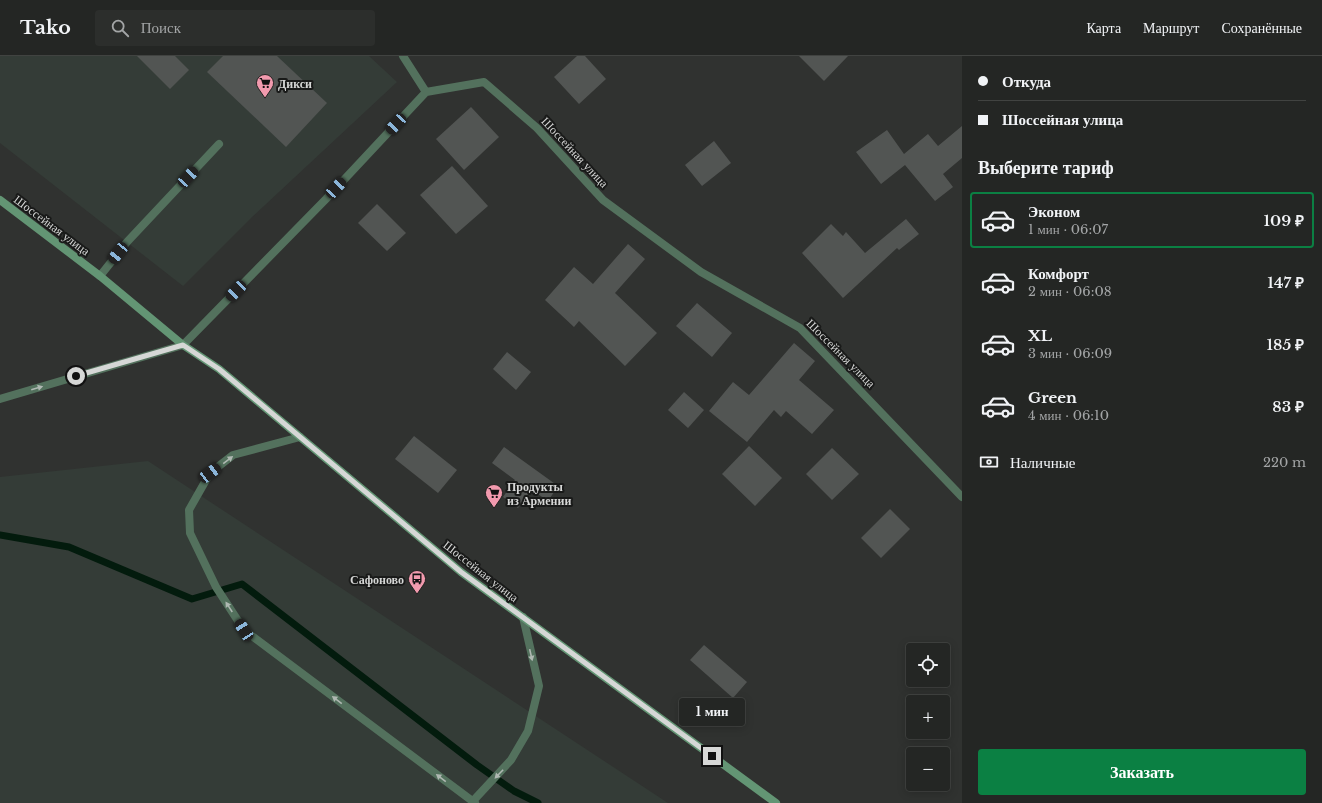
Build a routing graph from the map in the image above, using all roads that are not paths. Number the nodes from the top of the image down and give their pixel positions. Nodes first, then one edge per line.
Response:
1 (403, 56) edge
2 (426, 92) junction
3 (219, 144) dead end
4 (0, 200) edge
5 (100, 276) junction
6 (183, 345) junction
7 (0, 399) edge
8 (300, 437) junction
9 (962, 497) edge
10 (522, 617) junction
11 (474, 802) edge
12 (776, 803) edge

1 - 2 street
2 - 6 street
2 - 9 street, Шоссейная улица
3 - 5 street
4 - 5 street, Шоссейная улица
5 - 6 street, Шоссейная улица
7 -> 6 street
6 - 8 street, Шоссейная улица
8 - 10 street, Шоссейная улица
11 -> 8 street
10 -> 11 street
10 - 12 street, Шоссейная улица

